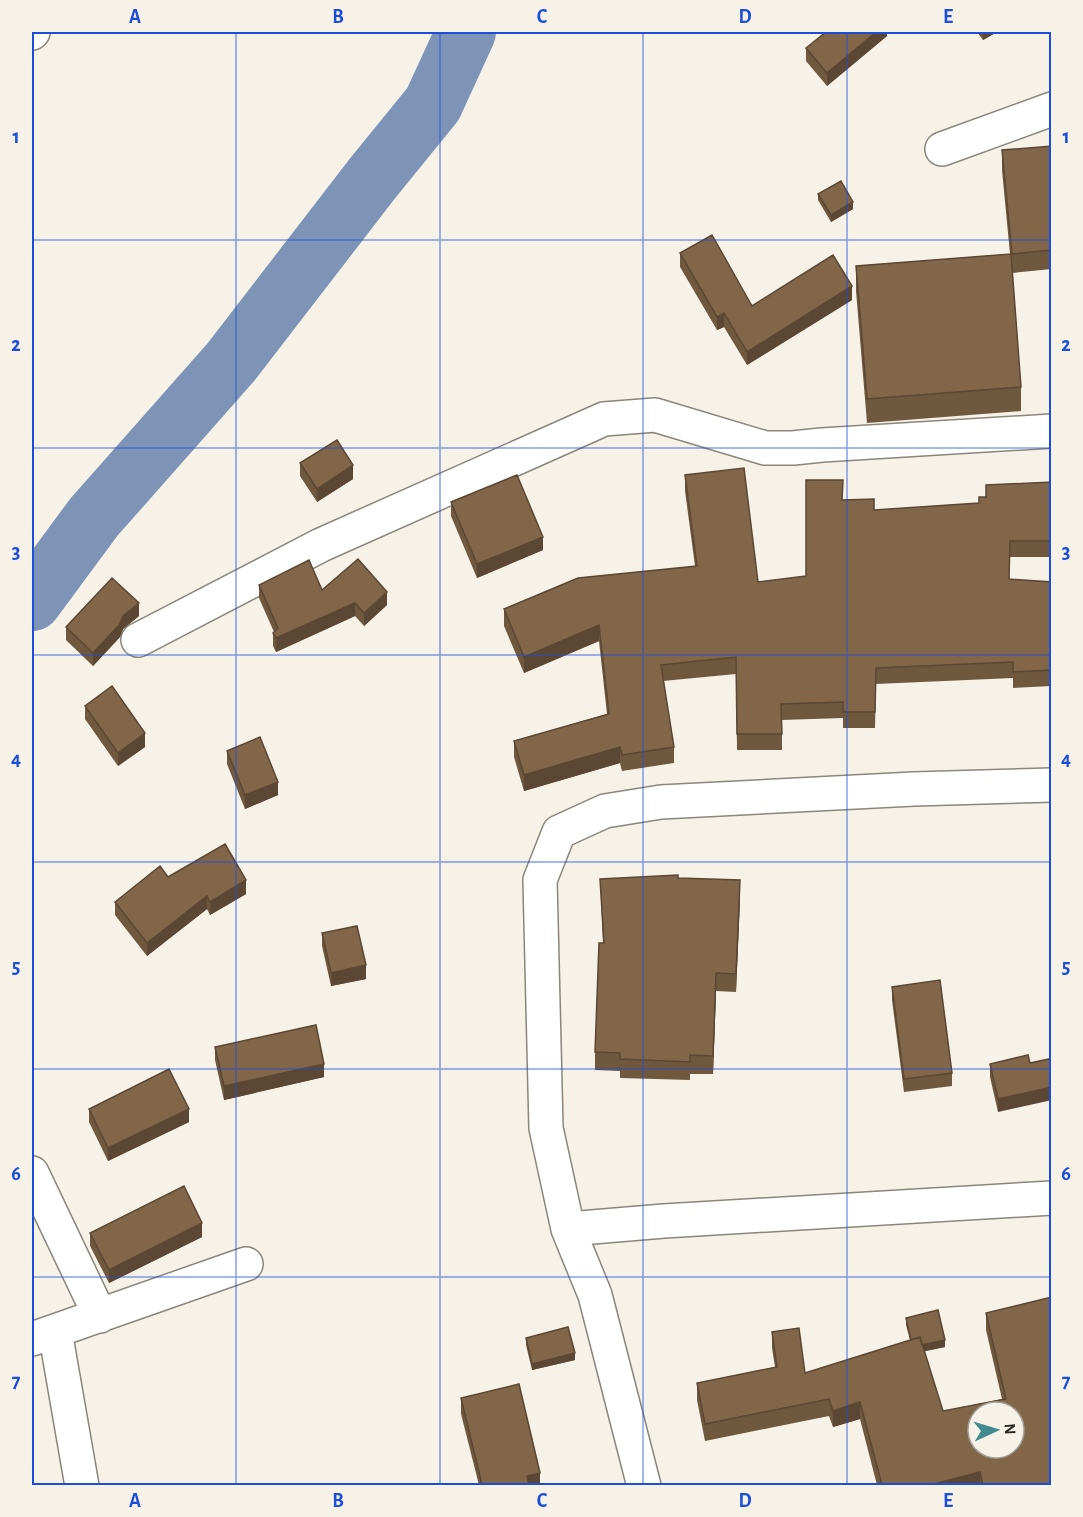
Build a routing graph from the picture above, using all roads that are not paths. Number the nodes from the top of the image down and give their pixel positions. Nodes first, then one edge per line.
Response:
1 (1052, 109) edge
2 (942, 149) dead end
3 (1052, 431) edge
4 (138, 640) dead end
5 (1052, 785) edge
6 (32, 1173) edge
7 (1052, 1198) edge
8 (568, 1229) junction
9 (246, 1264) dead end
10 (100, 1316) junction
11 (43, 1335) edge
12 (82, 1485) edge
13 (644, 1485) edge

1 - 2 street
3 - 4 street
5 - 8 street
6 - 10 street
7 - 8 street
8 - 13 street
9 - 10 street
10 - 11 street
11 - 12 street

